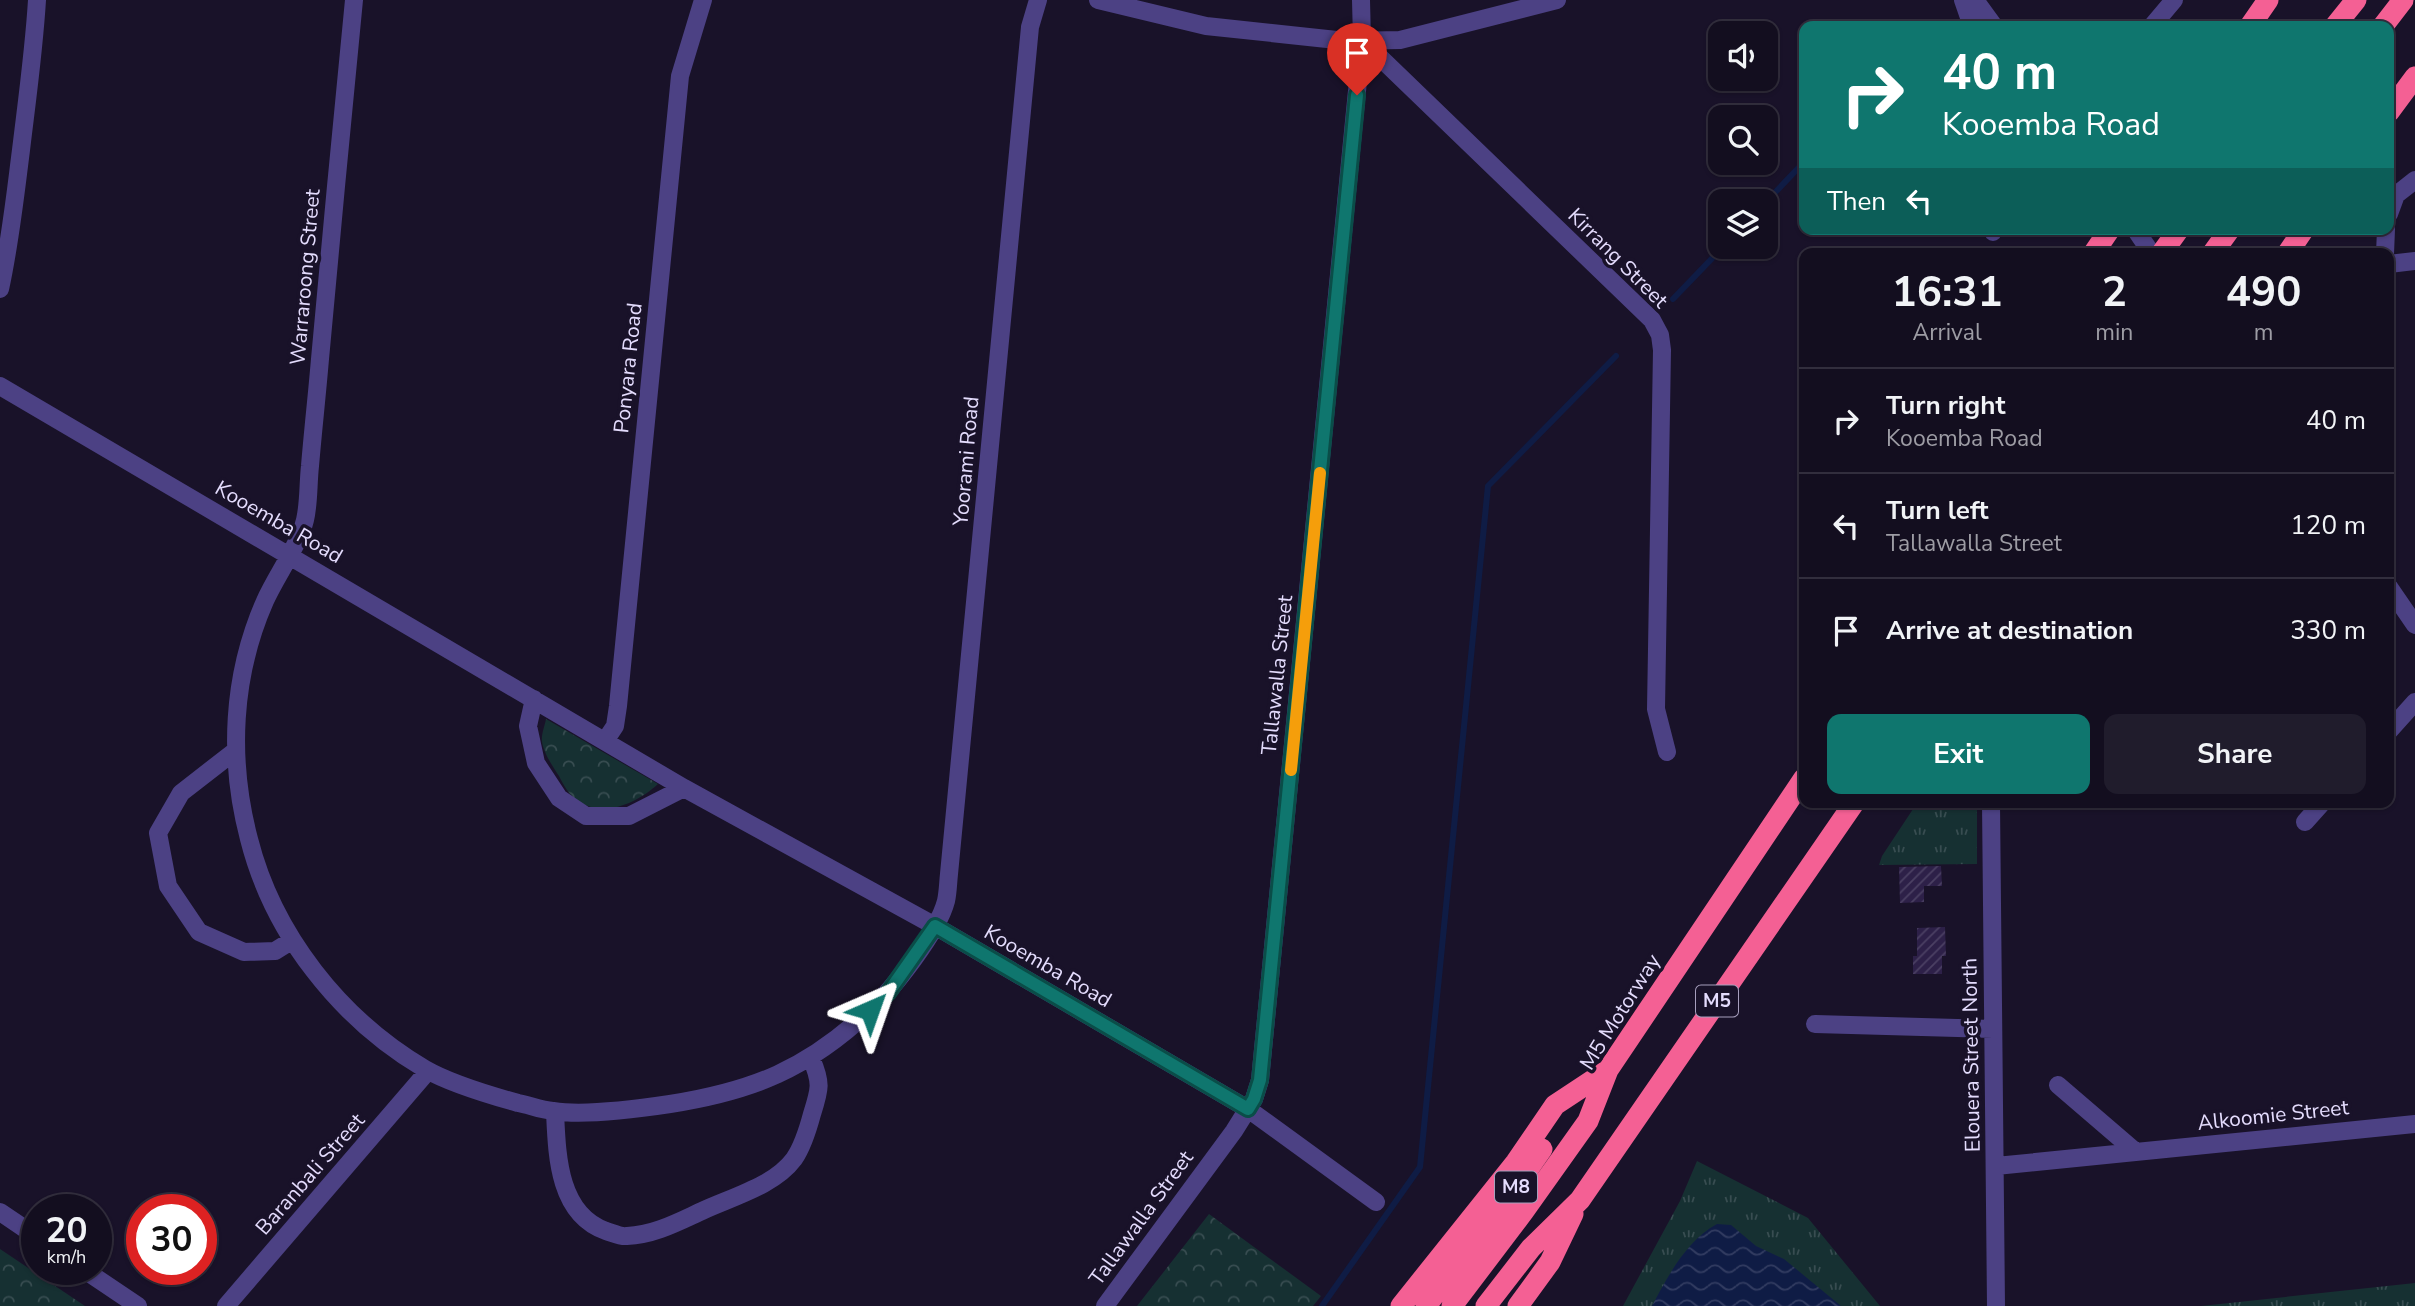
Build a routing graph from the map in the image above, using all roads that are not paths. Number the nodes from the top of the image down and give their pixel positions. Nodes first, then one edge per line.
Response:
1 (37, 0) edge
2 (354, 0) edge
3 (703, 0) edge
4 (1038, 0) edge
5 (1098, 0) edge
6 (1361, 0) edge
7 (1557, 0) edge
8 (1963, 0) edge
9 (1975, 0) edge
10 (2174, 0) edge
11 (2268, 0) edge
12 (2356, 0) edge
13 (2403, 0) edge
14 (1970, 21) edge
15 (1990, 21) edge
16 (2156, 21) edge
17 (2253, 21) edge
18 (2339, 21) edge
19 (2387, 21) edge
20 (1362, 40) junction
21 (2415, 76) edge
22 (2394, 105) edge
23 (2415, 180) edge
24 (2394, 200) edge
25 (2415, 261) edge
26 (2394, 263) edge
27 (0, 289) edge
28 (0, 386) edge
29 (288, 554) junction
30 (2394, 594) edge
31 (2415, 625) edge
32 (534, 699) junction
33 (2415, 702) edge
34 (2394, 725) edge
35 (605, 741) junction
36 (235, 751) junction
37 (1667, 752) dead end
38 (1799, 785) edge
39 (684, 788) junction
40 (1851, 808) edge
41 (1991, 808) edge
42 (2318, 808) edge
43 (2305, 822) dead end
44 (935, 926) junction
45 (292, 941) junction
46 (1815, 1024) dead end
47 (1993, 1029) junction
48 (811, 1058) junction
49 (1608, 1070) junction
50 (428, 1071) junction
51 (2058, 1085) dead end
52 (1248, 1109) junction
53 (555, 1112) junction
54 (2415, 1124) edge
55 (2136, 1152) junction
56 (1996, 1166) junction
57 (1580, 1200) junction
58 (1376, 1202) dead end
59 (0, 1212) edge
60 (21, 1226) edge
61 (107, 1285) edge
62 (138, 1306) edge
63 (226, 1306) edge
64 (1105, 1306) edge
65 (1401, 1306) edge
66 (1426, 1306) edge
67 (1452, 1306) edge
68 (1486, 1306) edge
69 (1518, 1306) edge
70 (1535, 1306) edge
71 (1996, 1306) edge

1 - 27 street
2 - 29 street, Warraroong Street
3 - 35 street, Ponyara Road
4 - 44 street, Yoorami Road
5 - 20 street
6 - 20 street, Tallawalla Street
7 - 20 street
8 - 14 street
9 - 15 street
10 - 16 street
11 - 17 highway
12 - 18 highway
13 - 19 highway
20 - 37 street, Kirrang Street
20 - 52 street, Tallawalla Street
21 - 22 highway
23 - 24 street
25 - 26 street
28 - 29 street, Kooemba Road
29 - 32 street, Kooemba Road
29 - 36 street, Warraroong Street
30 - 31 street
32 - 35 street, Kooemba Road
32 - 39 street
33 - 34 street
35 - 39 street, Kooemba Road
36 - 45 street, Warraroong Street
36 - 45 street
38 - 49 highway, M5 Motorway / M5
39 - 44 street, Kooemba Road
40 - 57 highway, M5
41 - 47 street, Elouera Street North
42 - 43 street
44 - 48 street, Yoorami Road
44 - 52 street, Kooemba Road
45 - 50 street, Warraroong Street
46 - 47 street
47 - 56 street, Elouera Street North
48 - 53 street, Yoorami Road
48 - 53 street
49 - 65 highway
49 - 66 highway, M8
49 - 67 highway, M5 Motorway / M5
50 - 53 street, Yoorami Road
50 - 63 street, Baranbali Street
51 - 55 street
52 - 58 street, Kooemba Road
52 - 64 street, Tallawalla Street
54 - 55 street, Alkoomie Street
55 - 56 street, Alkoomie Street
56 - 71 street, Elouera Street North
57 - 68 highway, M5
57 - 69 highway
57 - 70 highway
59 - 60 street
61 - 62 street

